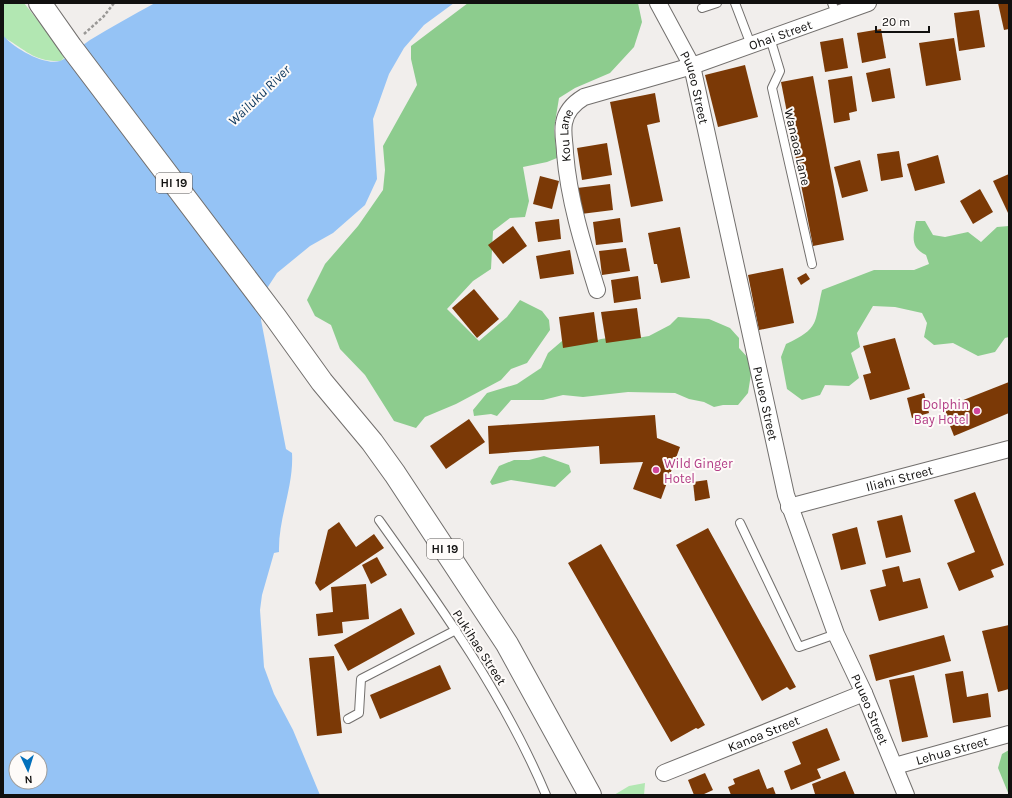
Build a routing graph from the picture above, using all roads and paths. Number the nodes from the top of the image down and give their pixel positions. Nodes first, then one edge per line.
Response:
1 (40, 3) edge
2 (114, 3) edge
3 (658, 3) edge
4 (717, 3) edge
5 (735, 3) edge
6 (868, 3) edge
7 (702, 8) dead end
8 (834, 9) edge
9 (770, 38) junction
10 (751, 44) junction
11 (71, 47) junction
12 (692, 66) junction
13 (812, 264) dead end
14 (597, 290) dead end
15 (1009, 449) edge
16 (789, 507) junction
17 (379, 520) dead end
18 (740, 523) dead end
19 (456, 630) junction
20 (836, 634) junction
21 (864, 693) junction
22 (348, 719) dead end
23 (1009, 734) edge
24 (895, 766) junction
25 (664, 773) dead end
26 (546, 795) edge
27 (590, 795) edge
28 (906, 795) edge

1 - 11 main road, HI 19
2 - 11 path
3 - 12 street, Puueo Street
4 - 7 lane
5 - 10 lane
6 - 8 street, Ohai Street
8 - 9 street, Ohai Street
9 - 10 street, Ohai Street
9 - 13 lane, Wanaoa Lane
10 - 12 street, Ohai Street
11 - 27 main road, HI 19
12 - 14 street, Kou Lane
12 - 16 street, Puueo Street
15 - 16 street, Iliahi Street
16 - 20 street, Puueo Street
17 - 19 lane, Pukihae Street
18 - 20 lane
19 - 22 lane
19 - 26 lane, Pukihae Street
20 - 21 street, Puueo Street
21 - 24 street, Puueo Street
21 - 25 street, Kanoa Street
23 - 24 street, Lehua Street
24 - 28 street, Puueo Street

